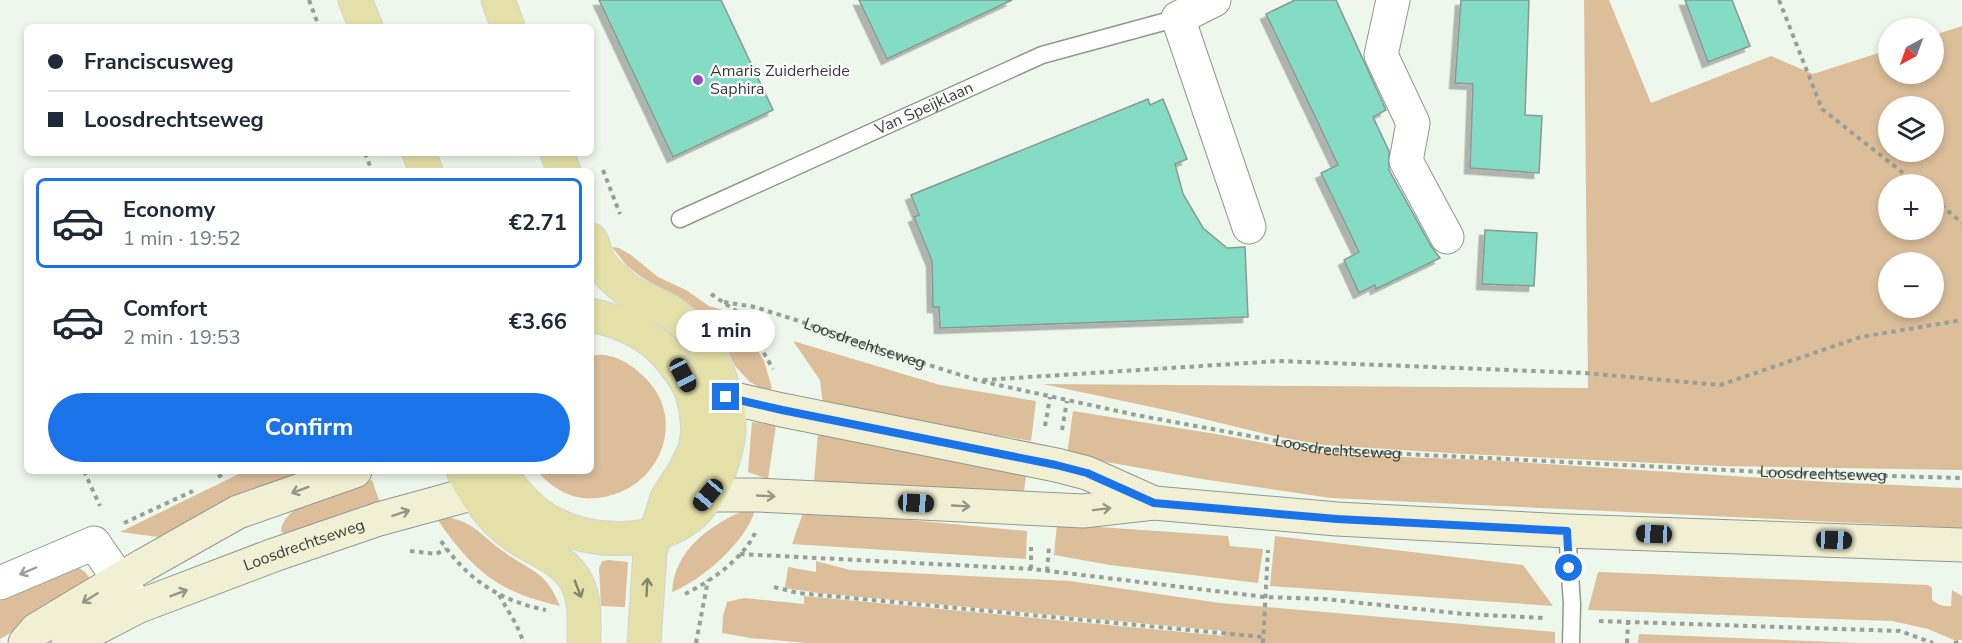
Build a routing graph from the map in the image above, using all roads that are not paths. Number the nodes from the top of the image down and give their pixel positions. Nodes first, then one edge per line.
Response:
1 (355, 0) edge
2 (498, 0) edge
3 (1215, 0) edge
4 (1393, 0) edge
5 (1178, 18) junction
6 (365, 24) edge
7 (507, 24) edge
8 (680, 219) dead end
9 (1249, 227) dead end
10 (1447, 237) dead end
11 (594, 247) edge
12 (594, 316) edge
13 (691, 390) junction
14 (726, 397) junction
15 (347, 474) edge
16 (503, 477) edge
17 (469, 482) edge
18 (708, 495) junction
19 (1154, 503) junction
20 (1567, 531) junction
21 (657, 533) junction
22 (1958, 548) edge
23 (120, 580) junction
24 (0, 583) edge
25 (137, 607) junction
26 (25, 643) edge
27 (68, 643) edge
28 (584, 643) edge
29 (644, 643) edge
30 (1571, 643) edge

1 - 6 main road
2 - 7 main road
3 - 5 street, Van Speijklaan
4 - 10 street
5 - 8 lane, Van Speijklaan
5 - 9 street
11 - 14 main road
12 - 13 main road
13 - 14 main road
13 - 21 main road
14 - 18 main road
14 - 19 main road
15 -> 23 main road
16 - 17 main road
16 - 21 main road
25 -> 17 main road, Loosdrechtseweg
17 -> 28 main road
18 -> 19 main road
18 - 21 main road
19 - 20 main road
20 - 22 main road
20 - 30 lane
29 -> 21 main road
23 -> 24 street
23 - 25 street
23 -> 26 main road
25 - 27 main road, Loosdrechtseweg

